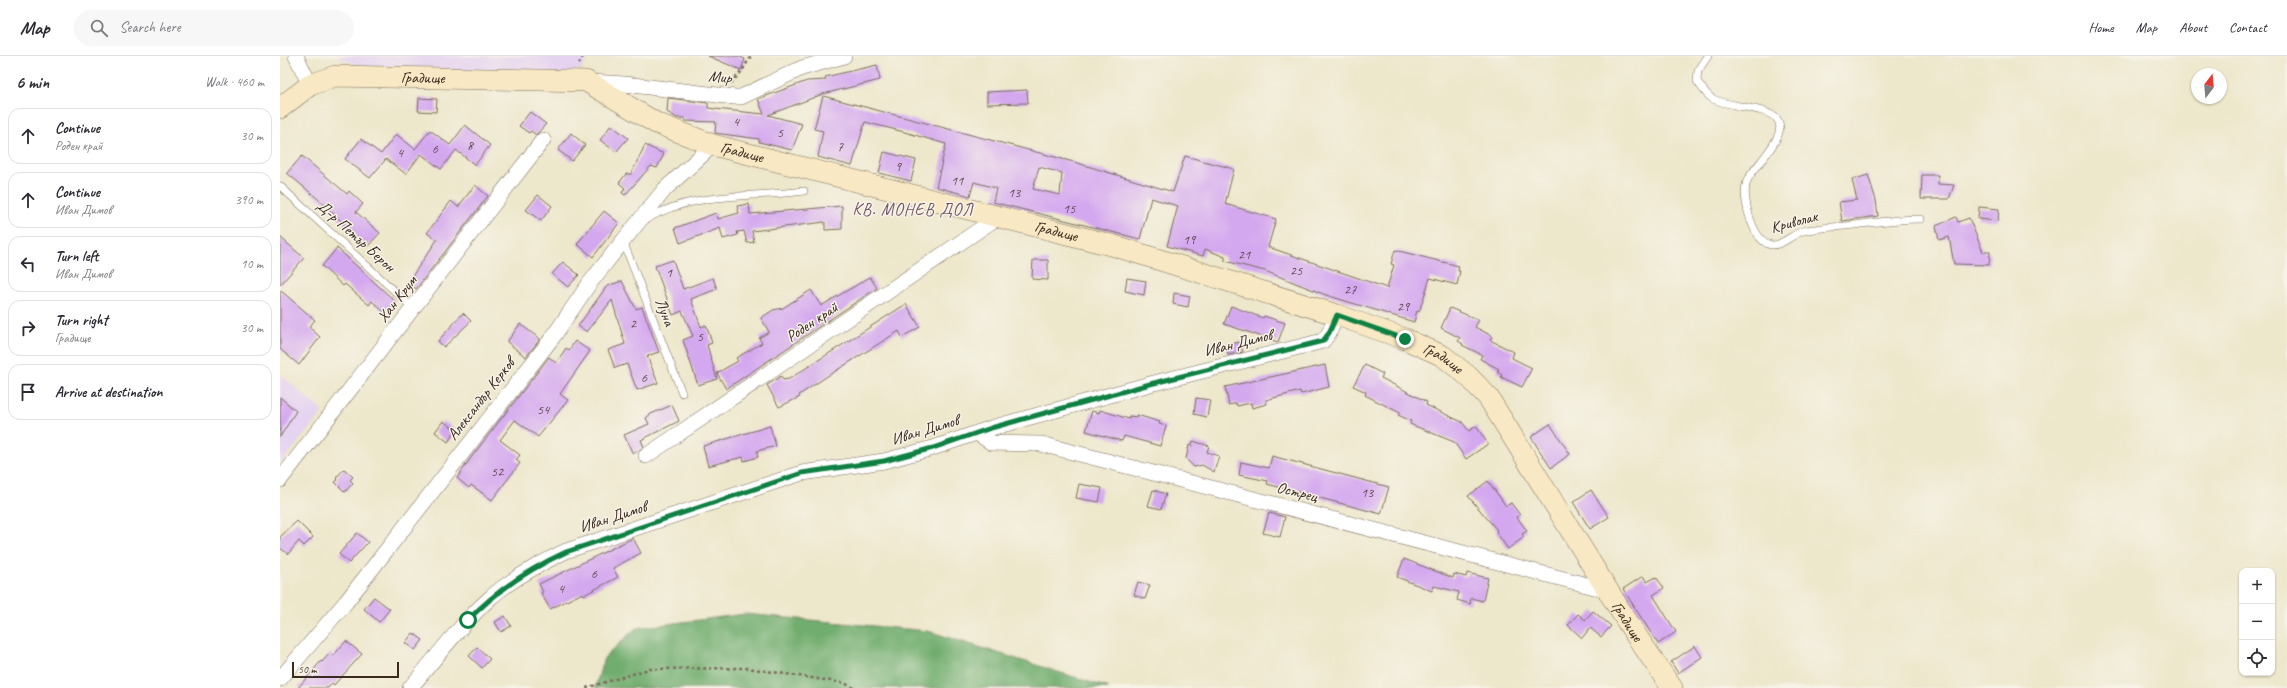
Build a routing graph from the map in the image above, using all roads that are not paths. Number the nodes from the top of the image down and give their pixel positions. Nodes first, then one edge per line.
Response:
1 (296, 56) edge
2 (844, 56) edge
3 (1708, 56) edge
4 (586, 81) junction
5 (310, 85) junction
6 (280, 108) edge
7 (543, 140) dead end
8 (713, 145) junction
9 (280, 186) edge
10 (804, 191) dead end
11 (998, 217) junction
12 (1921, 219) dead end
13 (634, 227) junction
14 (623, 241) junction
15 (413, 308) junction
16 (1337, 315) junction
17 (682, 394) dead end
18 (977, 433) junction
19 (646, 456) dead end
20 (280, 480) edge
21 (1610, 591) junction
22 (280, 679) edge
23 (410, 688) edge
24 (1672, 688) edge

1 - 5 street
2 - 4 street, Мир
3 - 12 lane, Криволак
4 - 5 street, Градище
4 - 8 street, Градище
5 - 6 street, Градище
7 - 15 street, Хан Крум
8 - 11 street, Градище
8 - 13 street, Александър Керков
9 - 15 lane, Д-р Петър Берон
10 - 13 lane
11 - 16 street, Градище
11 - 19 street, Роден край
13 - 14 street, Александър Керков
14 - 17 lane, Луна
14 - 22 street, Александър Керков
15 - 20 street, Хан Крум
16 - 18 street, Иван Димов
16 - 21 street, Градище
18 - 21 street, Острец
18 - 23 street, Иван Димов
21 - 24 street, Градище

